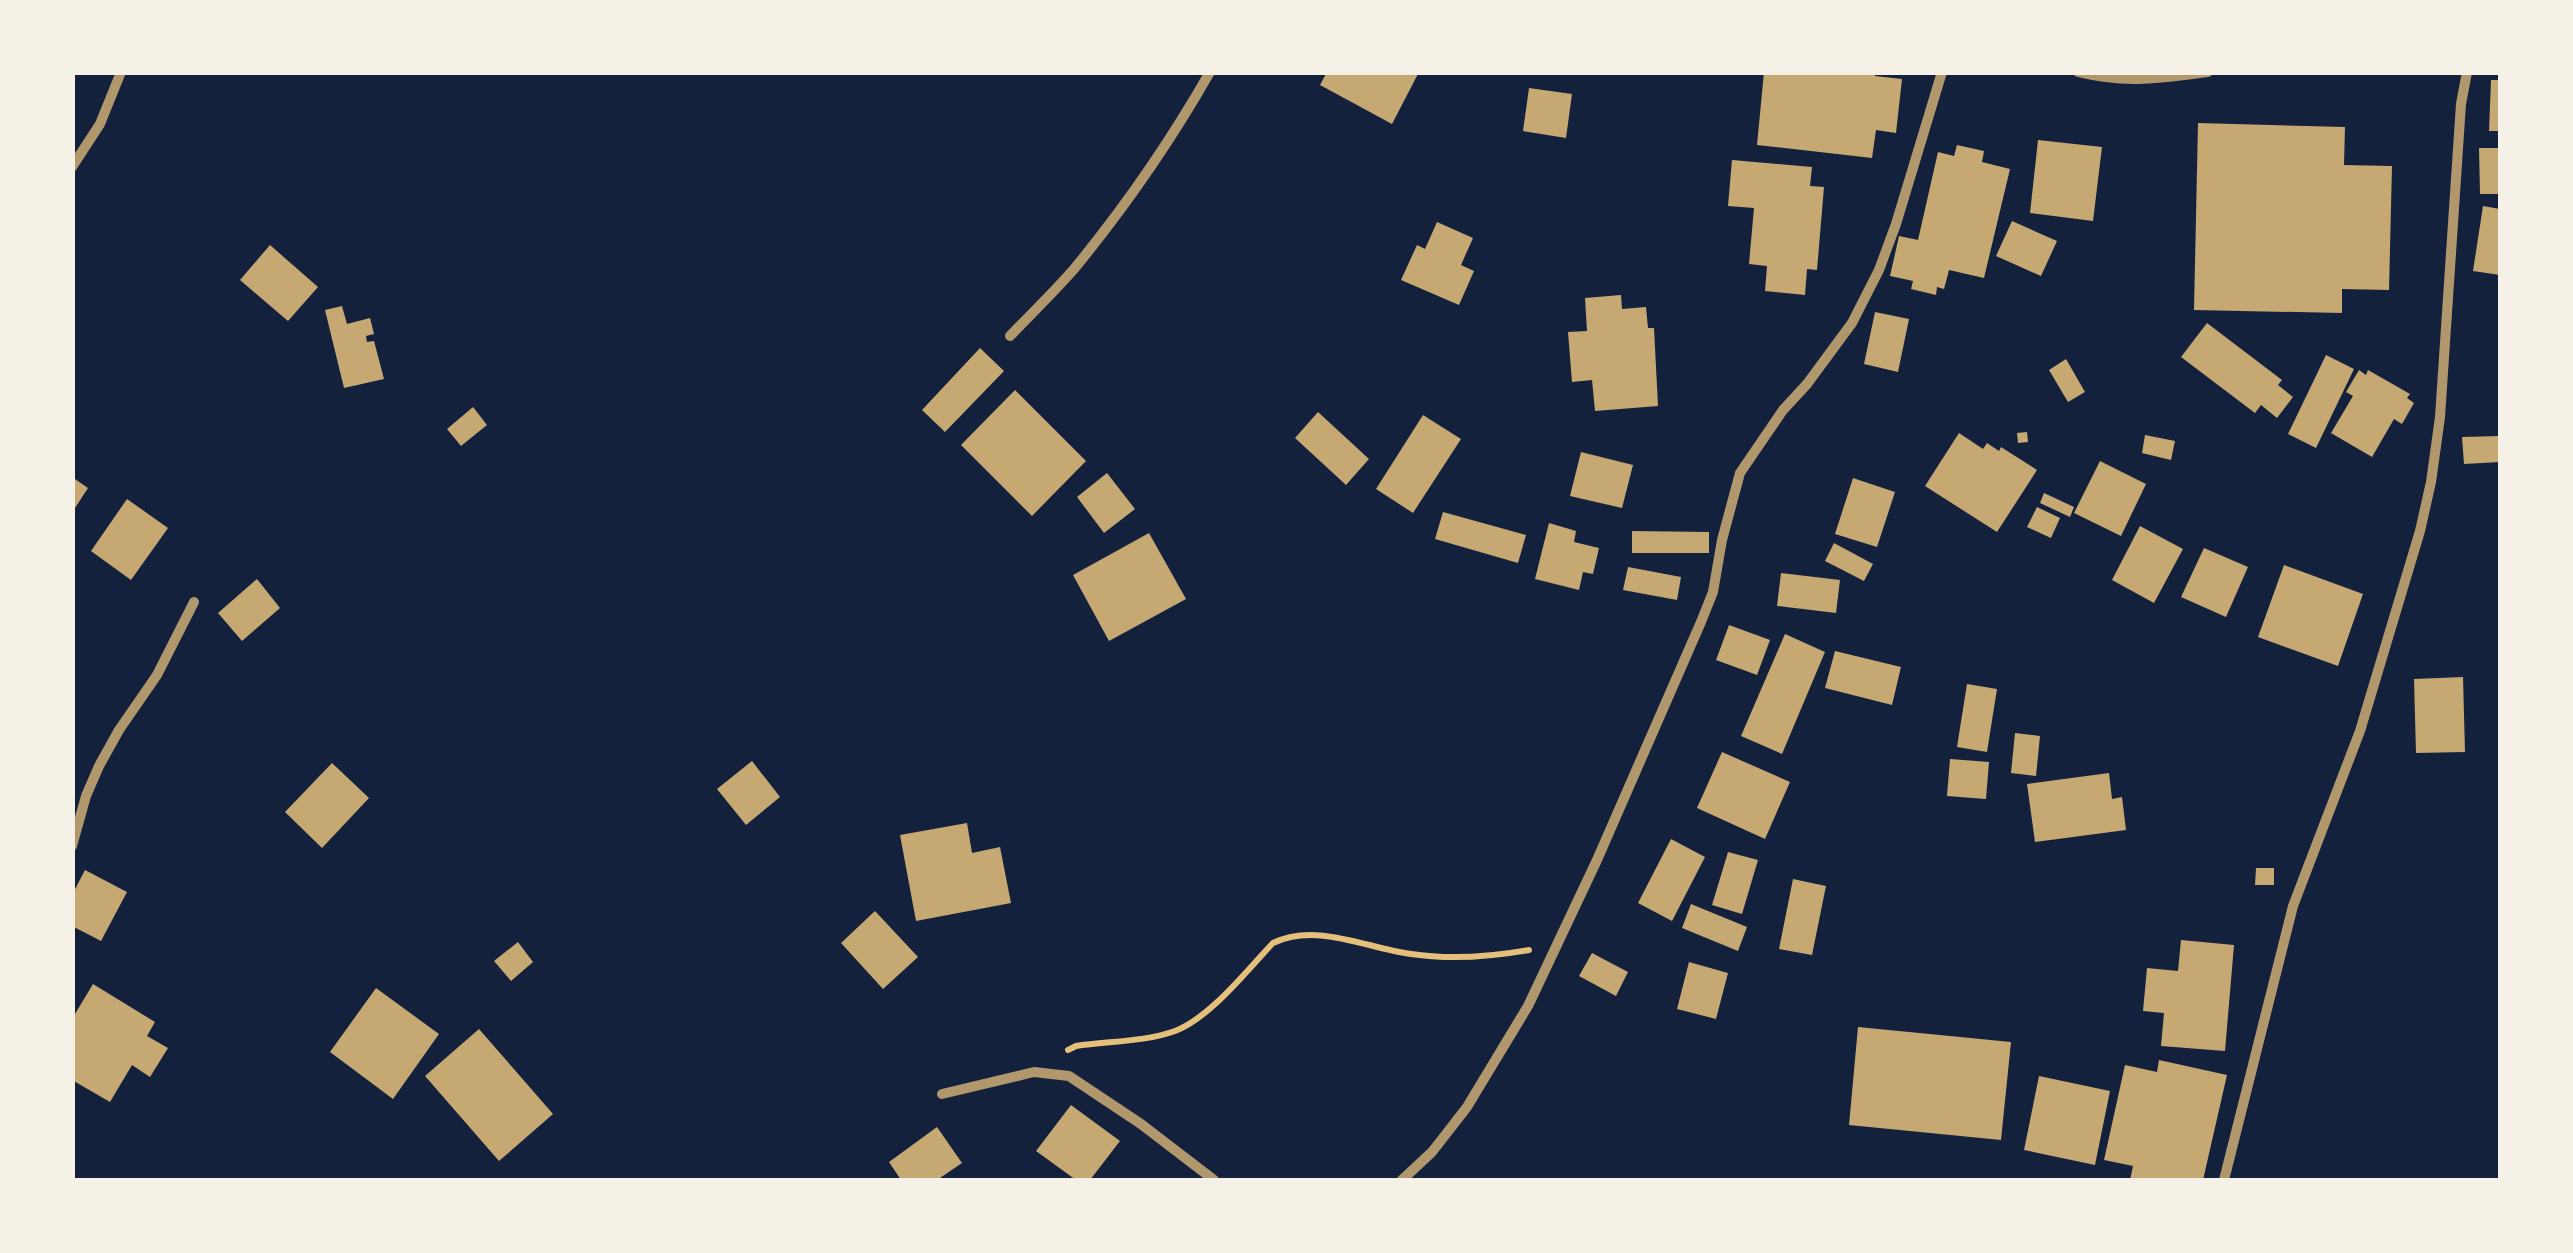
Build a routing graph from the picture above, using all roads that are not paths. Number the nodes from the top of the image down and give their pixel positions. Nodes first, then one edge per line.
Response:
1 (121, 72) edge
2 (1210, 72) edge
3 (1942, 72) edge
4 (2078, 72) edge
5 (2208, 72) edge
6 (2466, 72) edge
7 (72, 166) edge
8 (1010, 336) dead end
9 (194, 602) dead end
10 (72, 846) edge
11 (942, 1094) dead end
12 (1214, 1180) edge
13 (1402, 1180) edge
14 (2224, 1180) edge

1 - 7 street
2 - 8 street
3 - 13 street
4 - 5 street
6 - 14 street
9 - 10 street
11 - 12 street

